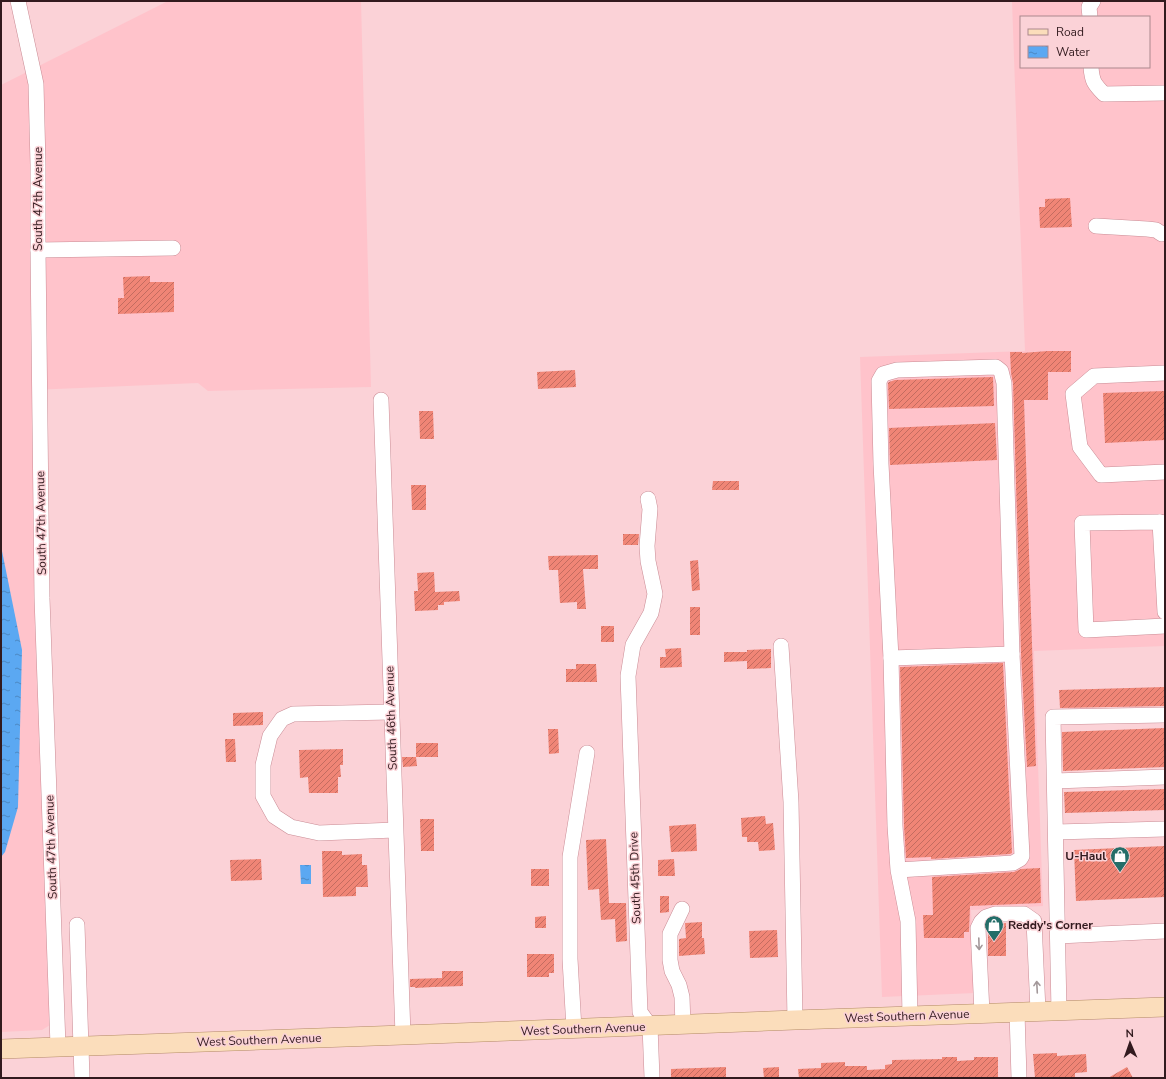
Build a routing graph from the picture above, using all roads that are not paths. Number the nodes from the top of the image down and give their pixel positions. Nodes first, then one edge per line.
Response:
1 (18, 1) edge
2 (1093, 1) edge
3 (1090, 16) edge
4 (1091, 68) edge
5 (1165, 93) edge
6 (1096, 226) dead end
7 (1165, 234) edge
8 (173, 248) dead end
9 (38, 250) junction
10 (1165, 373) edge
11 (381, 400) dead end
12 (1165, 472) edge
13 (648, 498) dead end
14 (1163, 522) edge
15 (1165, 612) edge
16 (1165, 626) edge
17 (781, 646) dead end
18 (1012, 654) junction
19 (890, 658) junction
20 (391, 712) junction
21 (1165, 715) edge
22 (587, 753) dead end
23 (1165, 777) edge
24 (1055, 781) junction
25 (1165, 829) edge
26 (395, 830) junction
27 (1056, 832) junction
28 (898, 870) junction
29 (682, 909) dead end
30 (77, 925) dead end
31 (1165, 931) edge
32 (1058, 936) junction
33 (1165, 1007) edge
34 (1059, 1011) junction
35 (1017, 1012) junction
36 (1038, 1012) junction
37 (982, 1014) junction
38 (910, 1016) junction
39 (795, 1020) junction
40 (683, 1025) junction
41 (650, 1026) junction
42 (574, 1029) junction
43 (403, 1035) junction
44 (58, 1046) junction
45 (81, 1046) junction
46 (1, 1049) edge
47 (82, 1078) edge
48 (652, 1078) edge
49 (1019, 1078) edge

1 - 9 street, South 47th Avenue
2 - 3 street
4 - 5 street
6 - 7 street
8 - 9 street
9 - 44 street, South 47th Avenue
10 - 12 street
11 - 20 street, South 46th Avenue
13 - 41 street, South 45th Drive
14 - 15 street
14 - 16 street
17 - 39 street
18 - 19 street
18 - 19 street
18 - 28 street
19 - 28 street
20 - 26 street, South 46th Avenue
20 - 26 street
21 - 24 street
22 - 42 street
23 - 24 street
24 - 27 street
25 - 27 street
26 - 43 street, South 46th Avenue
27 - 32 street
28 - 38 street
29 - 40 street
30 - 45 street
31 - 32 street
32 - 34 street
33 - 34 main road, West Southern Avenue
34 - 36 main road, West Southern Avenue
35 - 36 main road, West Southern Avenue
35 - 37 main road, West Southern Avenue
35 - 49 street
36 -> 37 street
37 - 38 main road, West Southern Avenue
38 - 39 main road, West Southern Avenue
39 - 40 main road, West Southern Avenue
40 - 41 main road, West Southern Avenue
41 - 42 main road, West Southern Avenue
41 - 48 street, South 45th Drive
42 - 43 main road, West Southern Avenue
43 - 45 main road, West Southern Avenue
44 - 45 main road, West Southern Avenue
44 - 46 main road, West Southern Avenue
45 - 47 street

